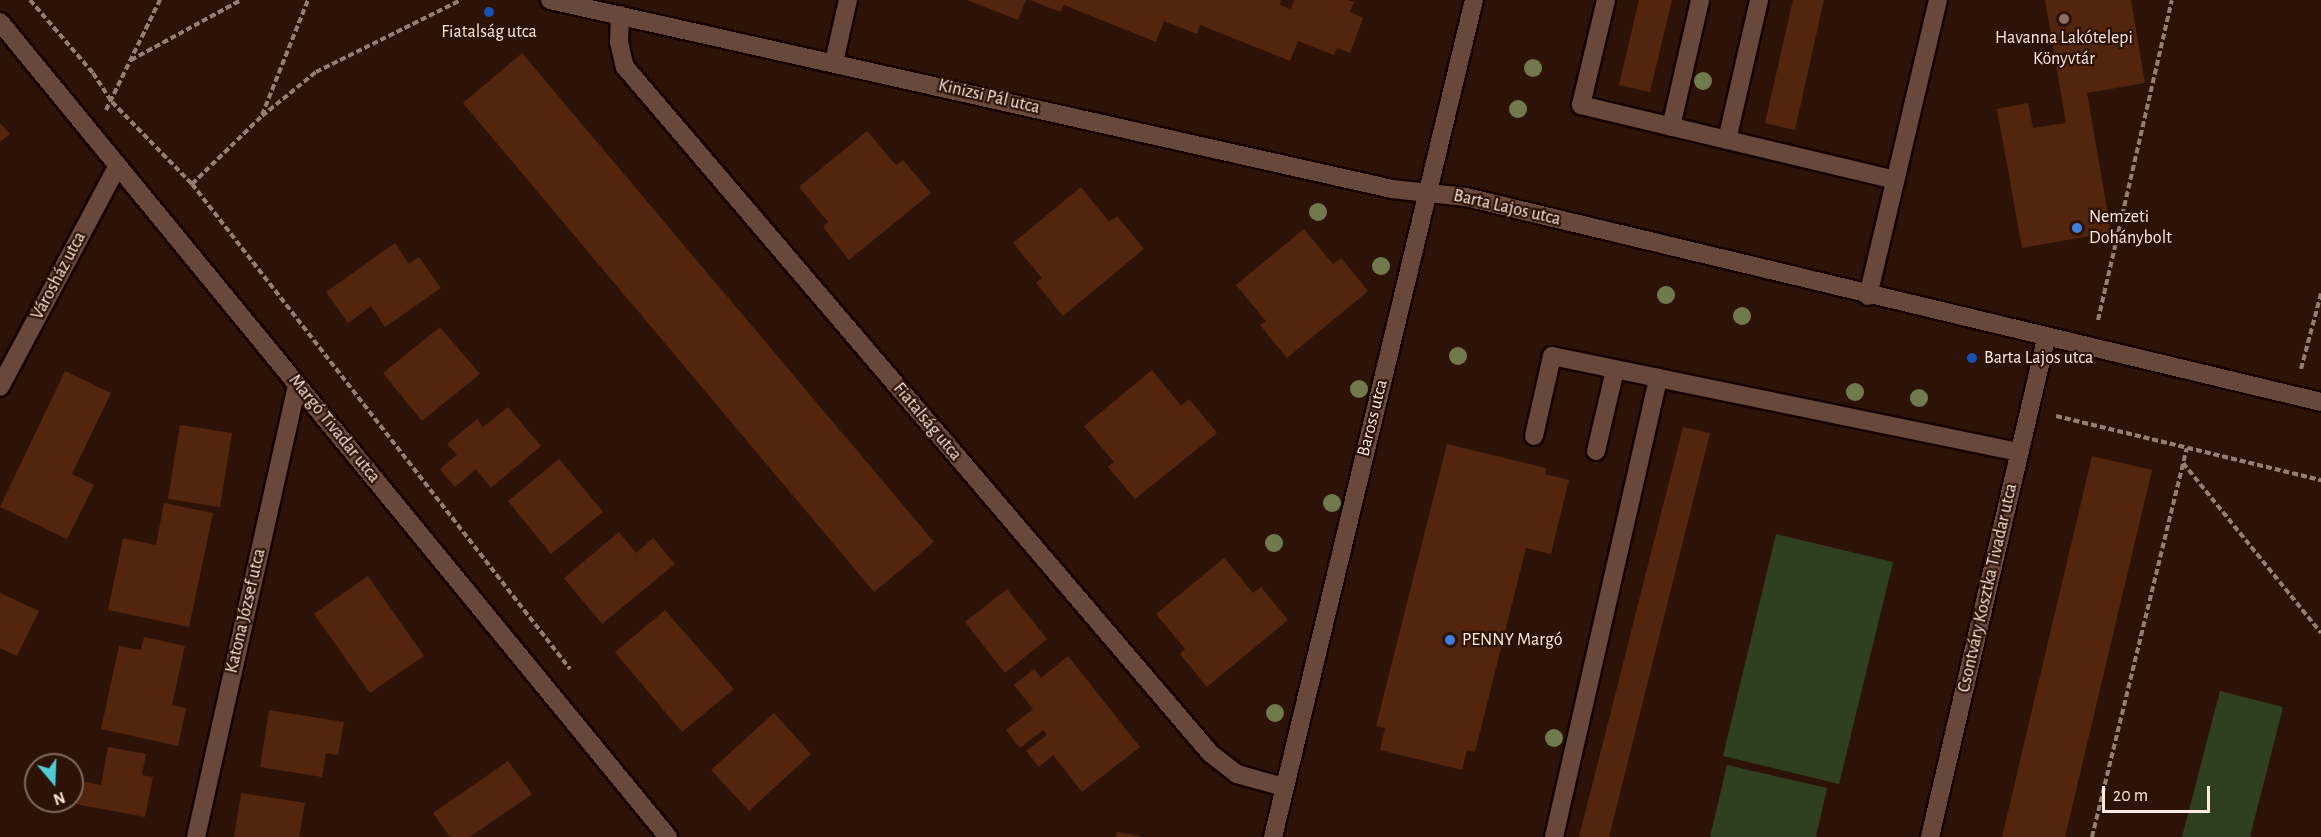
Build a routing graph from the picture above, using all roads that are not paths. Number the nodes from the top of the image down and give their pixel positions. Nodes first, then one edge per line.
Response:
1 (550, 0) edge
2 (848, 0) edge
3 (1474, 0) edge
4 (1606, 0) edge
5 (1700, 0) edge
6 (1759, 0) edge
7 (1938, 0) edge
8 (620, 15) junction
9 (0, 22) edge
10 (834, 62) junction
11 (1671, 127) junction
12 (1727, 140) junction
13 (118, 165) junction
14 (1895, 180) junction
15 (1428, 192) junction
16 (1868, 296) junction
17 (2046, 339) junction
18 (1615, 370) junction
19 (1658, 378) junction
20 (297, 385) junction
21 (0, 387) edge
22 (2321, 402) edge
23 (1534, 436) dead end
24 (1596, 451) dead end
25 (2019, 452) junction
26 (1284, 787) junction
27 (196, 837) edge
28 (668, 837) edge
29 (1273, 837) edge
30 (1554, 837) edge
31 (1930, 837) edge

1 - 8 street, Kinizsi Pál utca
2 - 10 street
3 - 15 street, Baross utca
4 - 11 street
5 - 11 street
6 - 12 street
7 - 14 street
8 - 10 street, Kinizsi Pál utca
8 - 26 street, Fiatalság utca
9 - 13 street, Margó Tivadar utca
10 - 15 street, Kinizsi Pál utca
11 - 12 street
12 - 14 street
13 - 20 street, Margó Tivadar utca
13 - 21 street, Városház utca
14 - 16 street
15 - 16 street, Barta Lajos utca
15 - 26 street, Baross utca
16 - 17 street, Barta Lajos utca
17 - 22 street, Barta Lajos utca
17 - 25 street, Csontváry Kosztka Tivadar utca
18 - 19 street
18 - 23 street
18 - 24 street
19 - 25 street
19 - 30 street
20 - 27 street, Katona József utca
20 - 28 street, Margó Tivadar utca
25 - 31 street, Csontváry Kosztka Tivadar utca
26 - 29 street, Baross utca

